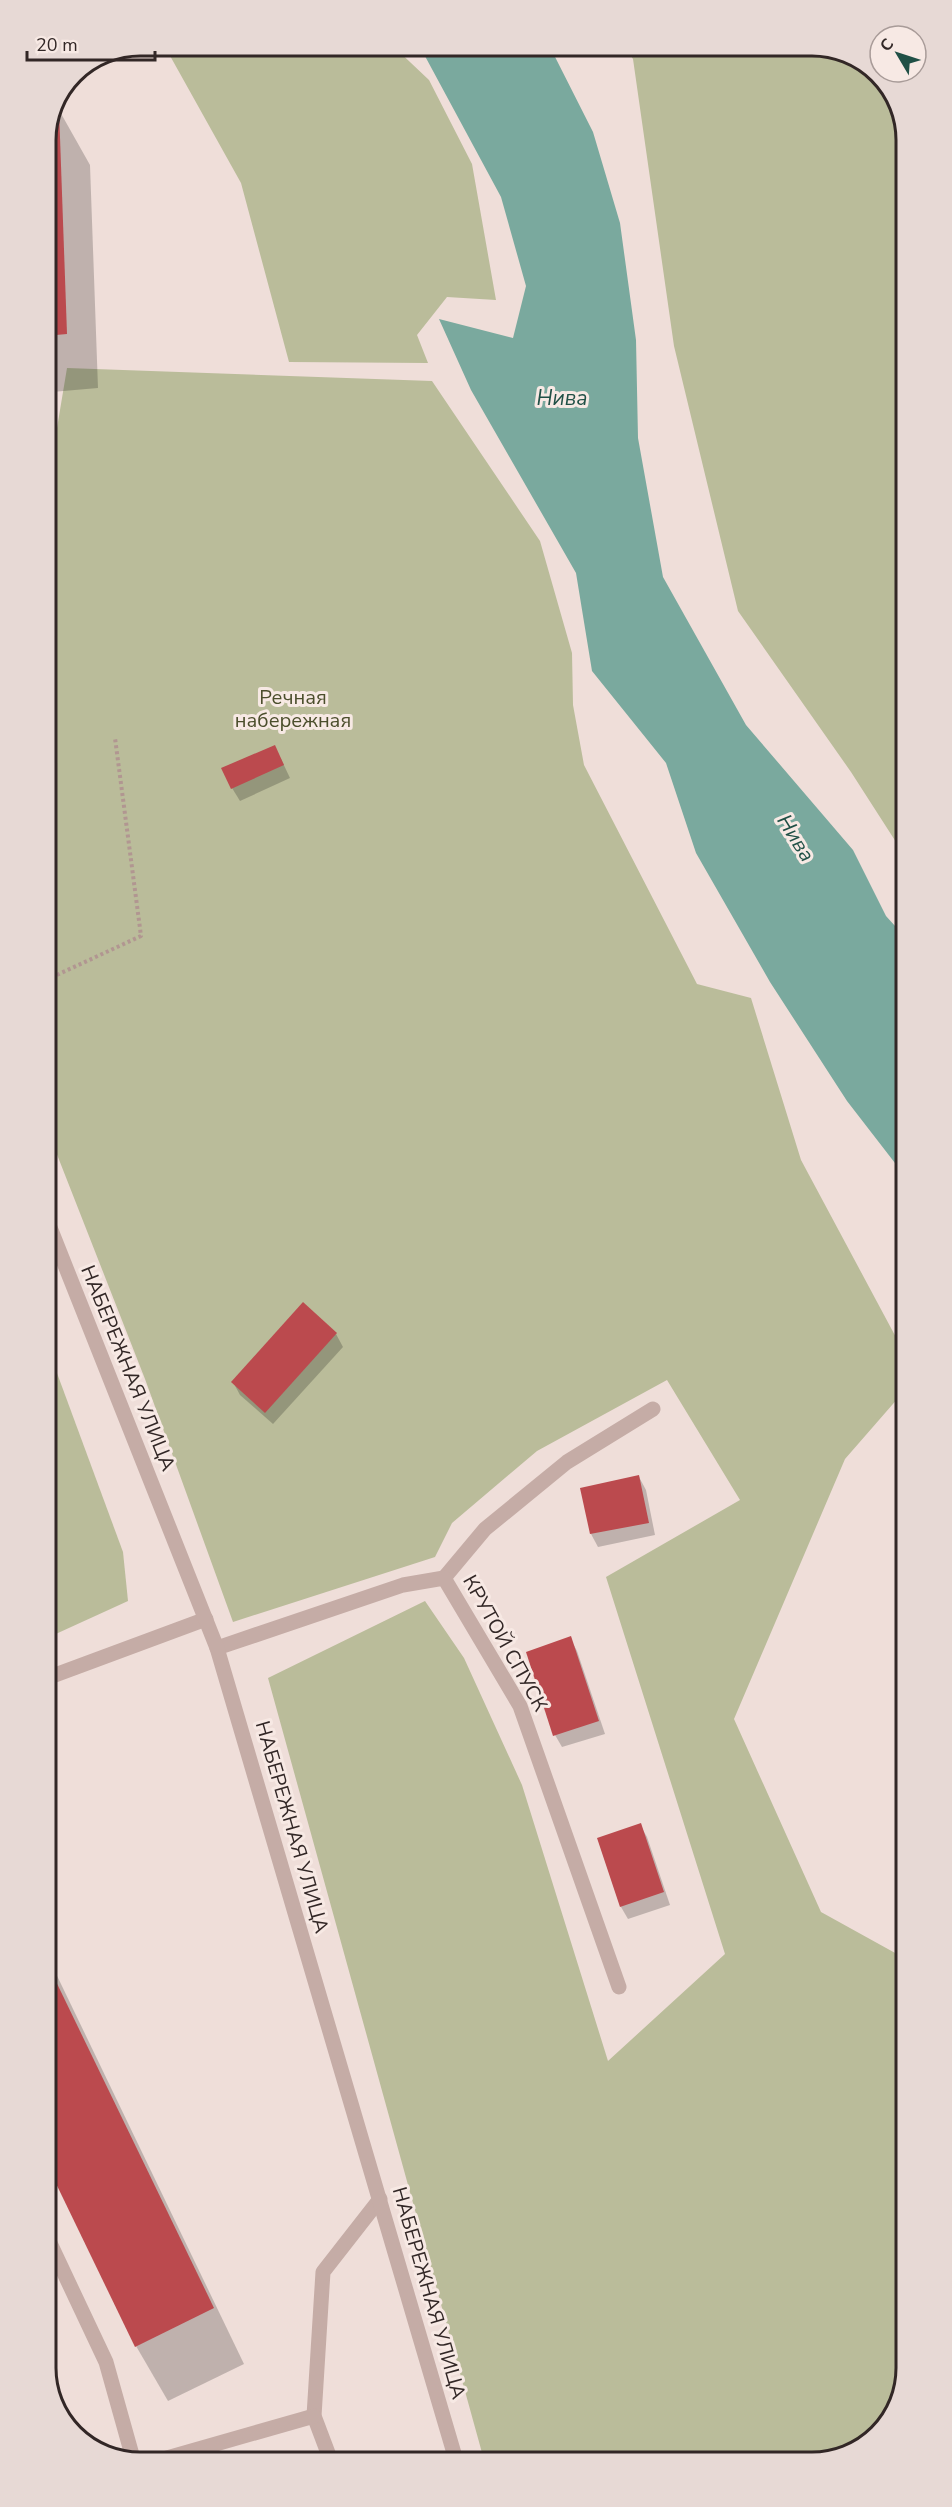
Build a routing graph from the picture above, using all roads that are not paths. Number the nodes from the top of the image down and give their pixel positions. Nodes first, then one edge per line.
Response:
1 (56, 1243) edge
2 (653, 1409) dead end
3 (444, 1578) junction
4 (206, 1619) junction
5 (218, 1648) junction
6 (56, 1675) edge
7 (619, 1987) dead end
8 (380, 2199) junction
9 (56, 2256) edge
10 (314, 2416) junction
11 (131, 2451) edge
12 (191, 2451) edge
13 (328, 2451) edge
14 (454, 2451) edge

1 - 4 street, НАБЕРЕЖНАЯ УЛИЦА
2 - 3 street
3 - 5 street, КРУТОЙ СПУСК
3 - 7 street, КРУТОЙ СПУСК
4 - 5 street, НАБЕРЕЖНАЯ УЛИЦА
4 - 6 street
5 - 8 street, НАБЕРЕЖНАЯ УЛИЦА
8 - 10 street
8 - 14 street, НАБЕРЕЖНАЯ УЛИЦА
9 - 11 street
10 - 12 street
10 - 13 street

